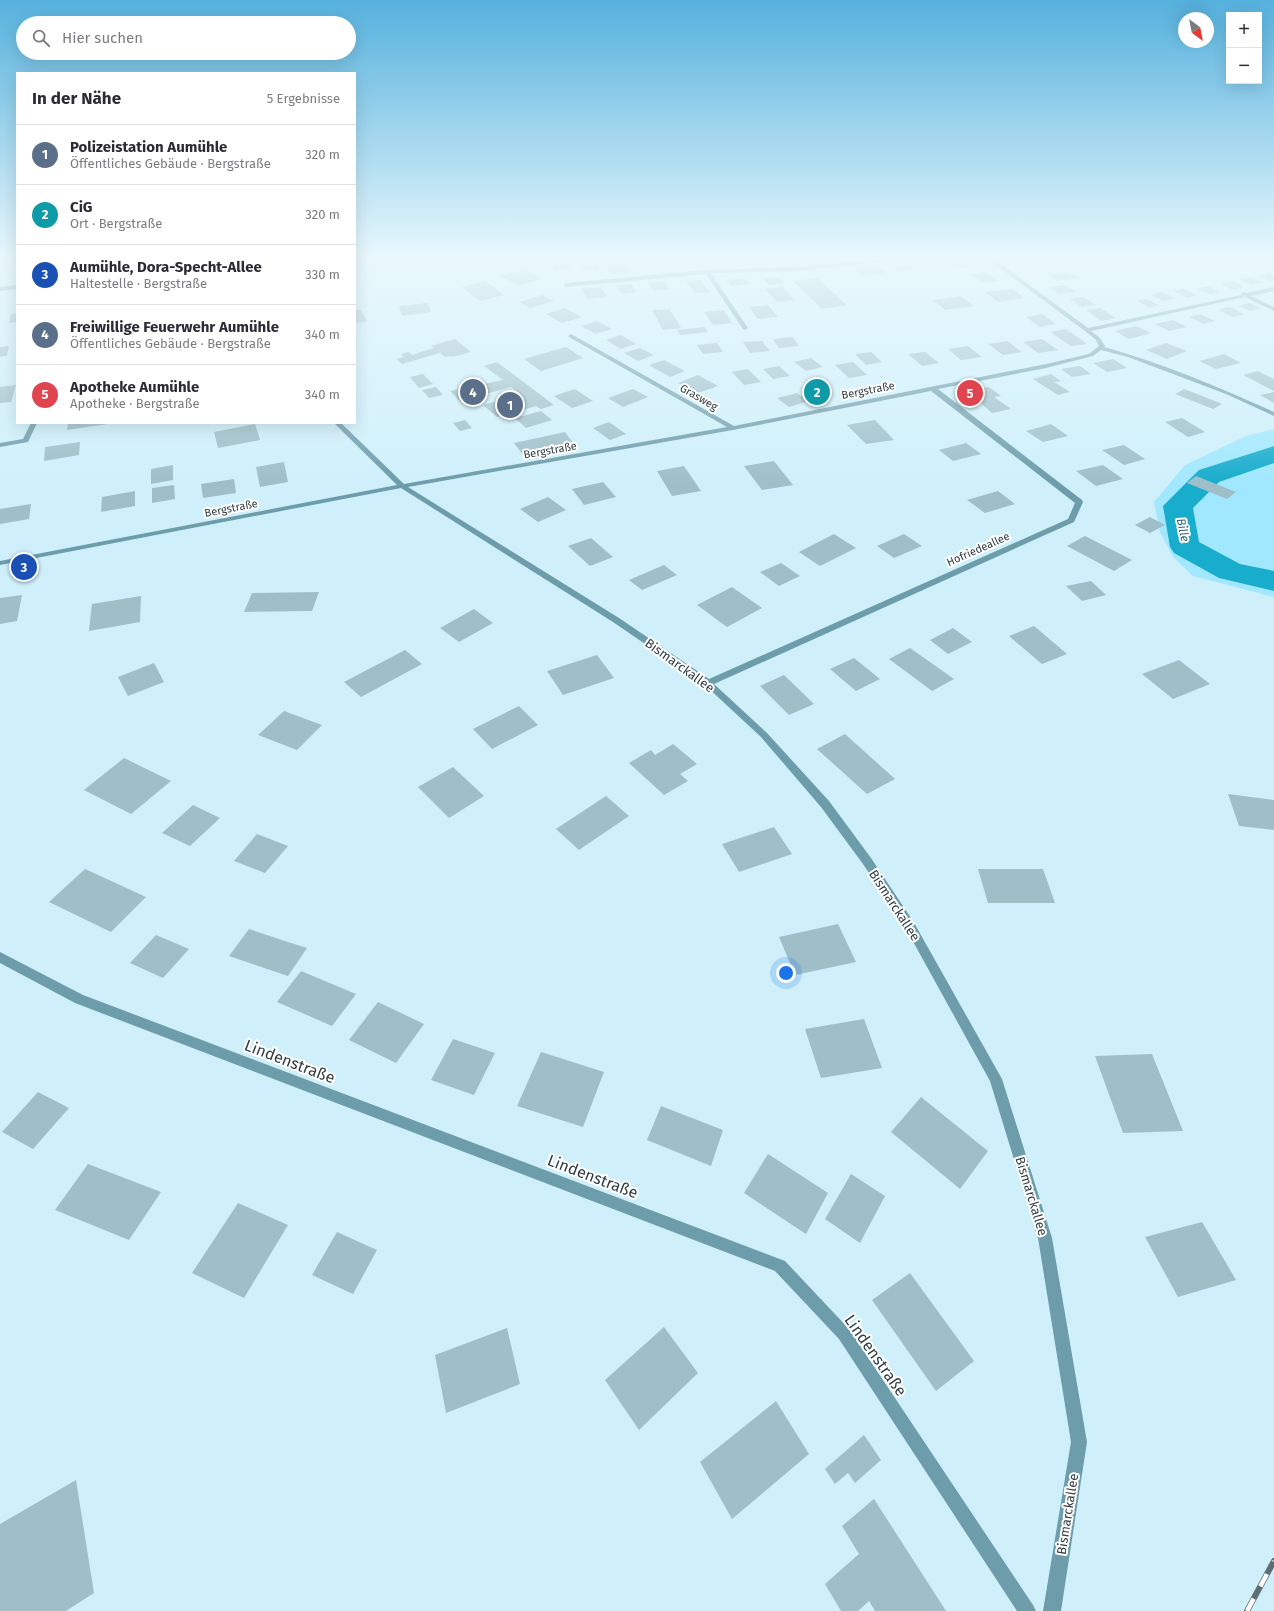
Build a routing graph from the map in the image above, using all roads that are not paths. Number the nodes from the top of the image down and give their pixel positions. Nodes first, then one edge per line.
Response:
1 (1092, 334) edge
2 (572, 336) dead end
3 (1100, 348) junction
4 (932, 388) junction
5 (1274, 414) edge
6 (34, 424) edge
7 (338, 424) edge
8 (733, 428) junction
9 (0, 445) edge
10 (402, 486) junction
11 (0, 563) edge
12 (708, 683) junction
13 (0, 957) edge
14 (1027, 1611) edge
15 (1052, 1611) edge

1 - 3 street
2 - 8 street, Grasweg
3 - 4 street, Bergstraße
3 - 5 street
4 - 8 street, Bergstraße
4 - 12 street, Hofriedeallee
6 - 9 street
7 - 10 street, Bismarckallee
8 - 10 street, Bergstraße
10 - 11 street, Bergstraße
10 - 12 street, Bismarckallee
12 - 15 street, Bismarckallee
13 - 14 street, Lindenstraße

